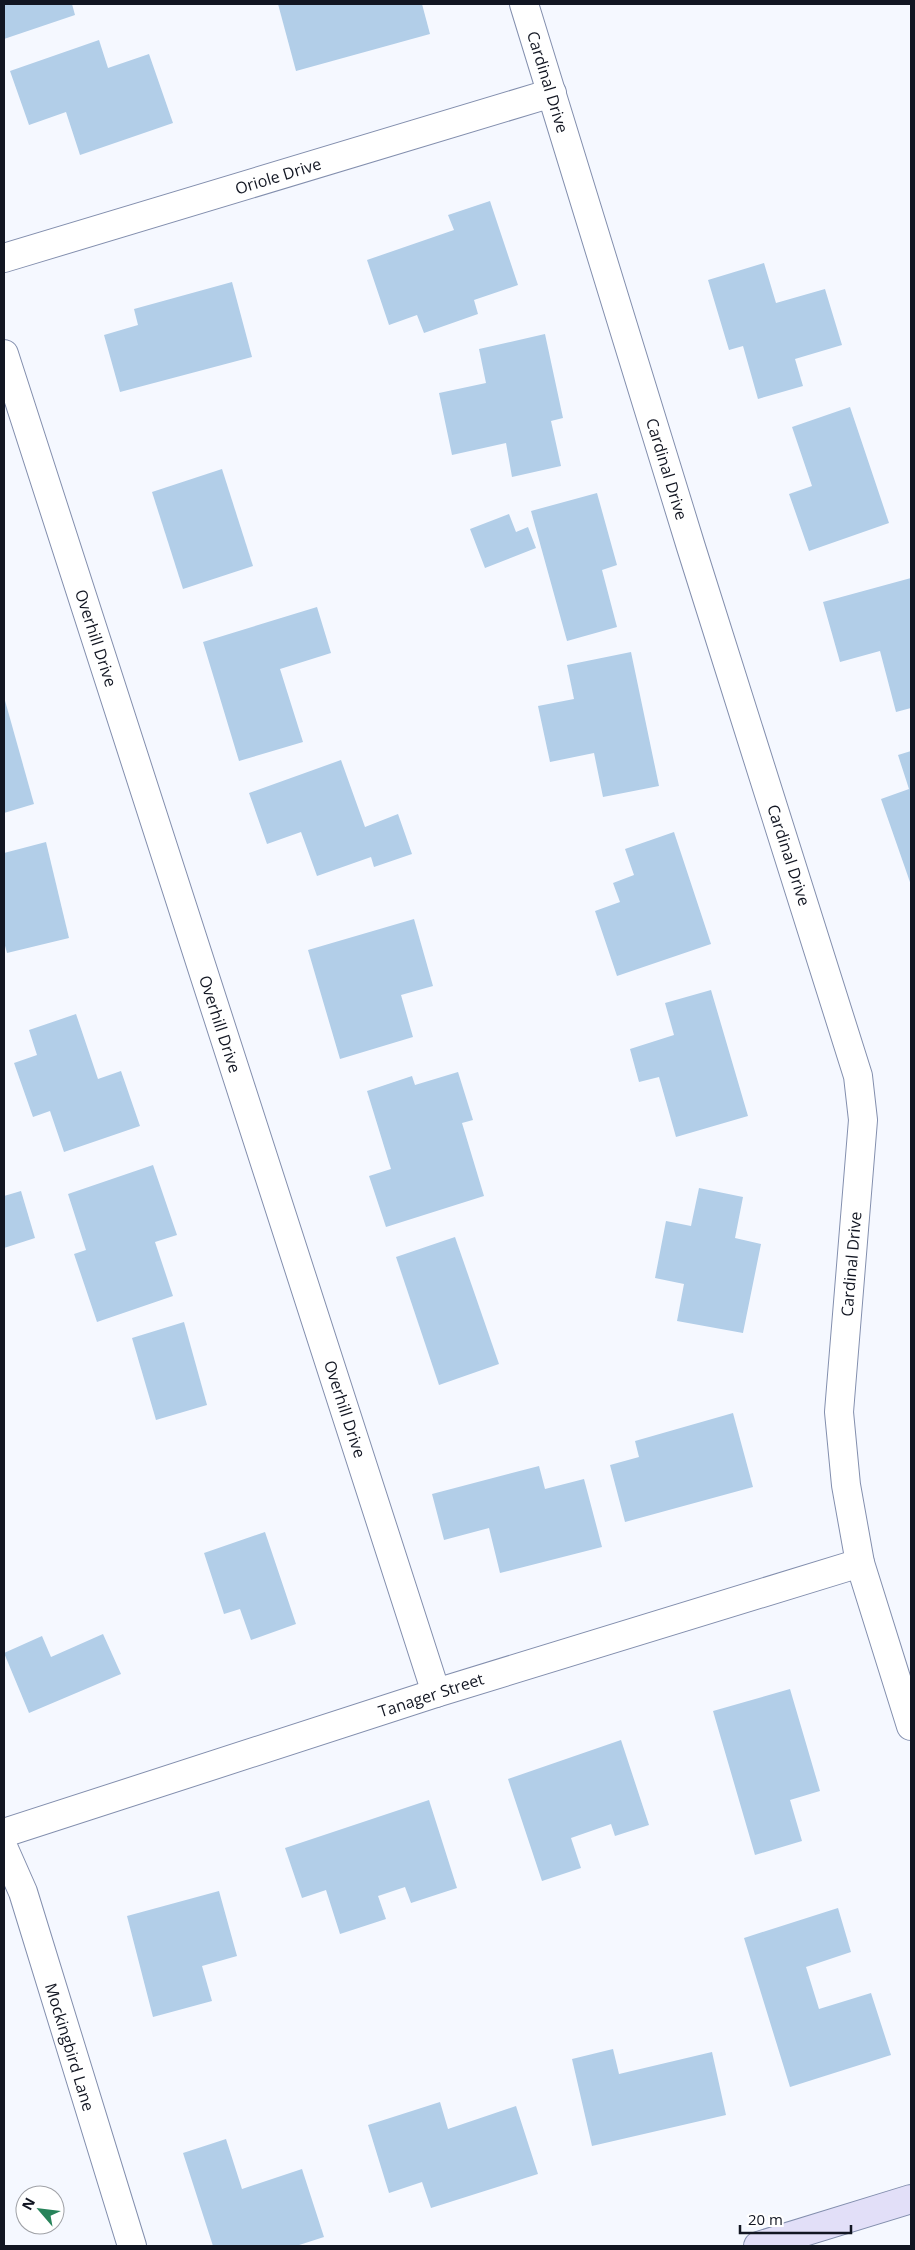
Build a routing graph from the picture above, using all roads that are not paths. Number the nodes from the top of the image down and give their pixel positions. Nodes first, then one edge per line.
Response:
1 (524, 4) edge
2 (552, 92) junction
3 (4, 258) edge
4 (4, 354) edge
5 (860, 1562) junction
6 (436, 1693) junction
7 (911, 1726) edge
8 (4, 1833) edge
9 (4, 1849) edge
10 (911, 2199) edge
11 (132, 2246) edge
12 (758, 2246) edge

1 - 2 street, Cardinal Drive
2 - 3 street, Oriole Drive
2 - 5 street, Cardinal Drive
4 - 6 street, Overhill Drive
5 - 6 street, Tanager Street
5 - 7 street, Cardinal Drive
6 - 8 street, Tanager Street
9 - 11 street, Mockingbird Lane
10 - 12 street

